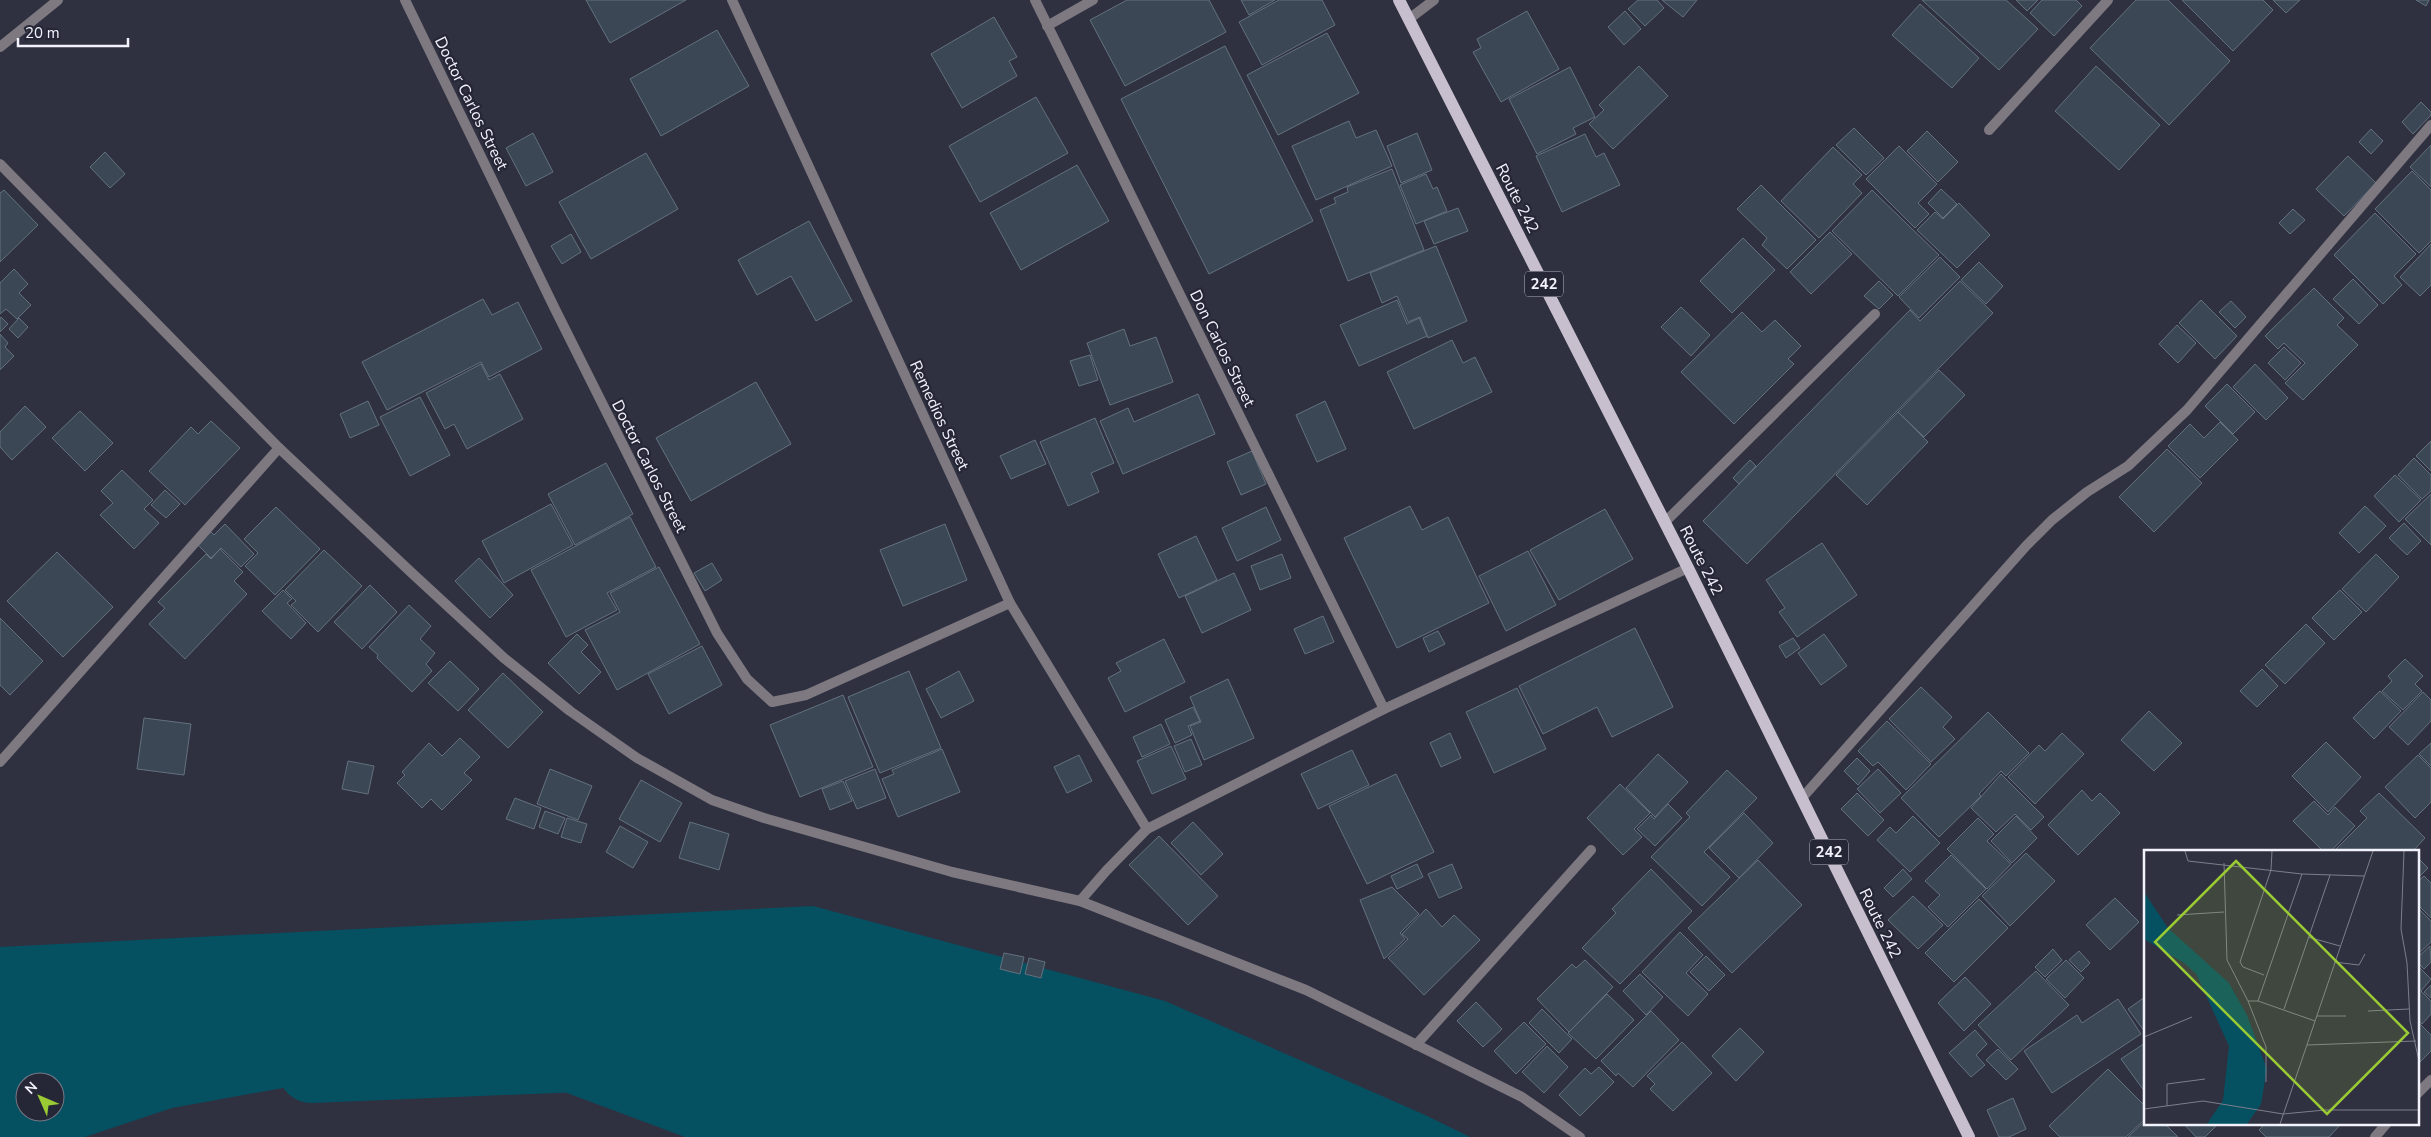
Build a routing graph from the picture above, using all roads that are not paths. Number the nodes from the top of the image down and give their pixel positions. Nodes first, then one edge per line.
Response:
1 (58, 0) edge
2 (405, 0) edge
3 (732, 0) edge
4 (1035, 0) edge
5 (1093, 0) edge
6 (1399, 0) edge
7 (1434, 0) edge
8 (2108, 0) edge
9 (1409, 19) junction
10 (1047, 26) junction
11 (0, 47) edge
12 (2431, 125) edge
13 (1989, 130) dead end
14 (0, 164) edge
15 (1875, 314) dead end
16 (279, 448) junction
17 (1665, 522) junction
18 (1688, 568) junction
19 (1010, 603) junction
20 (1384, 709) junction
21 (0, 762) edge
22 (1802, 798) junction
23 (1147, 829) junction
24 (1591, 850) dead end
25 (1080, 901) junction
26 (1416, 1045) junction
27 (2431, 1080) edge
28 (2418, 1093) edge
29 (2386, 1124) edge
30 (1580, 1137) edge
31 (1969, 1137) edge
32 (2375, 1137) edge

1 - 11 street
2 - 19 street, Doctor Carlos Street
3 - 19 street, Remedios Street
4 - 10 street, Don Carlos Street
5 - 10 street
6 - 9 main road, Route 242 / 242
7 - 9 street
8 - 13 street
9 - 17 main road, Route 242 / 242
10 - 20 street, Don Carlos Street
12 - 22 street
14 - 16 street
15 - 17 street
16 - 21 street
16 - 25 street
17 - 18 main road, Route 242 / 242
18 - 20 street
18 - 22 main road, Route 242 / 242
19 - 23 street, Remedios Street
20 - 23 street
22 - 31 main road, Route 242 / 242
23 - 25 street
24 - 26 street
25 - 26 street
26 - 30 street
27 - 28 street
29 - 32 street

